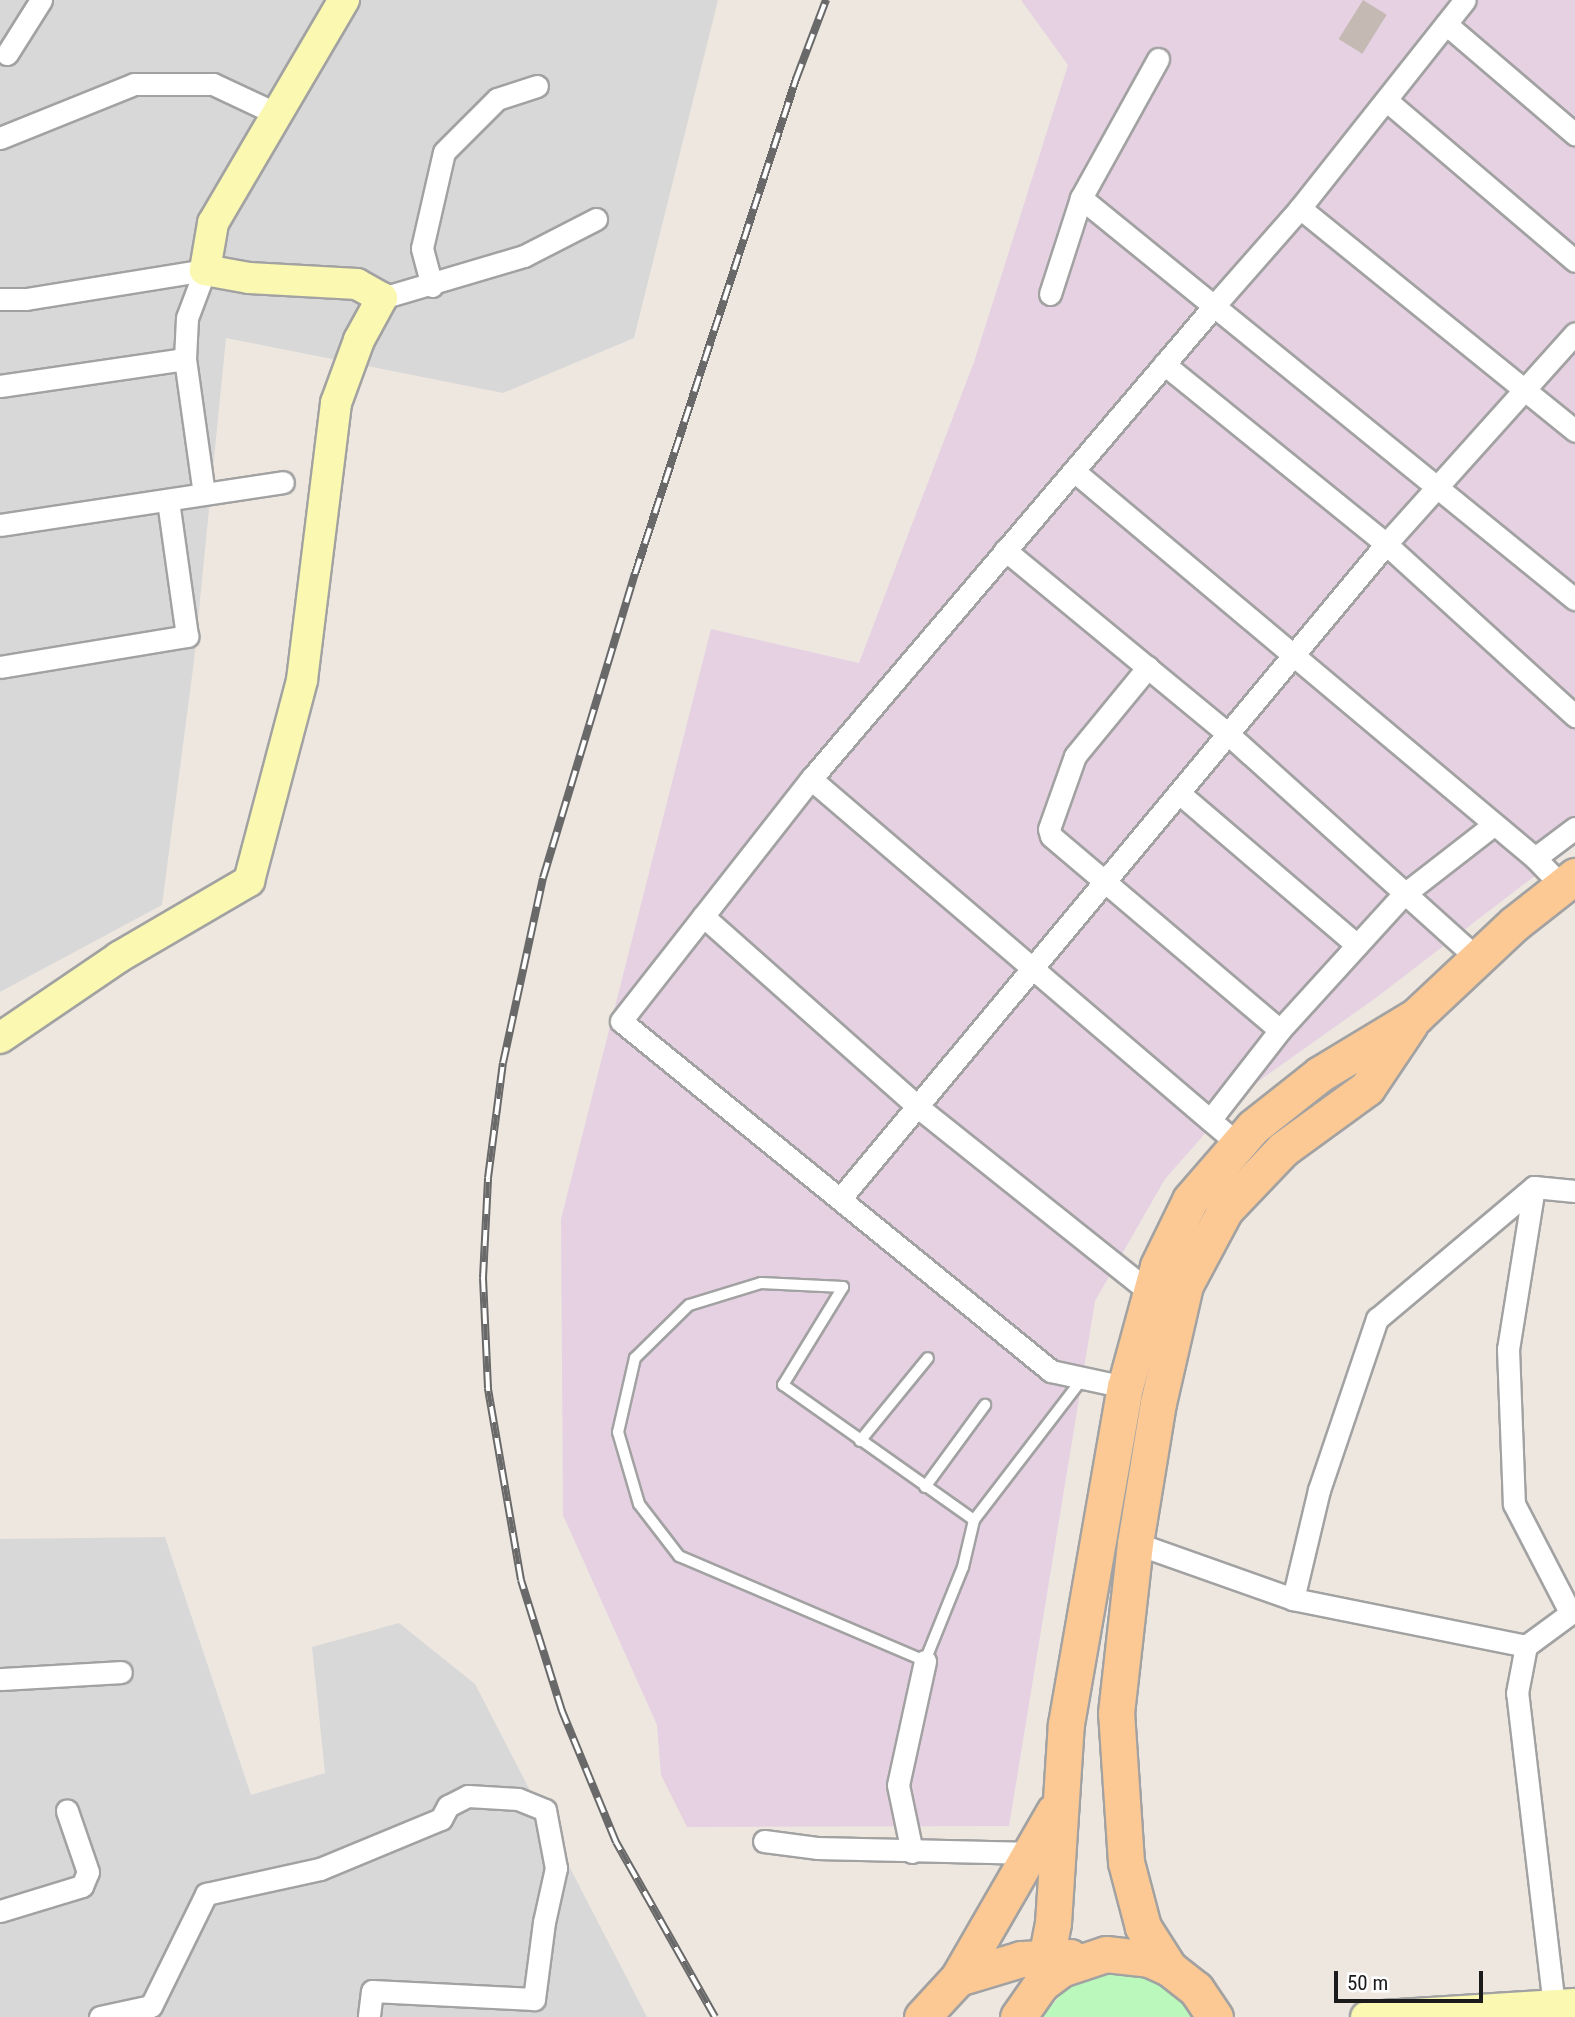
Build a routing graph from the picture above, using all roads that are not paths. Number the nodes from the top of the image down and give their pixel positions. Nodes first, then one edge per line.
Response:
1 (41, 0) edge
2 (344, 0) edge
3 (1465, 0) edge
4 (1446, 24) junction
5 (7, 54) dead end
6 (1158, 59) dead end
7 (537, 86) dead end
8 (1385, 100) junction
9 (277, 114) junction
10 (1575, 134) edge
11 (0, 138) edge
12 (1081, 198) junction
13 (1300, 208) junction
14 (596, 219) dead end
15 (1575, 261) edge
16 (205, 270) junction
17 (432, 286) junction
18 (1050, 294) dead end
19 (382, 298) junction
20 (0, 299) edge
21 (1214, 306) junction
22 (1575, 333) edge
23 (185, 359) junction
24 (1164, 364) junction
25 (0, 386) edge
26 (1525, 391) junction
27 (1575, 432) edge
28 (1074, 471) junction
29 (283, 482) dead end
30 (1437, 485) junction
31 (204, 494) junction
32 (168, 500) junction
33 (0, 525) edge
34 (1386, 544) junction
35 (1005, 550) junction
36 (1575, 599) edge
37 (1293, 656) junction
38 (0, 667) edge
39 (1148, 667) junction
40 (1575, 716) edge
41 (1228, 734) junction
42 (811, 779) junction
43 (1180, 793) junction
44 (1492, 826) junction
45 (1575, 828) edge
46 (1535, 858) junction
47 (1106, 881) junction
48 (1569, 881) edge
49 (1403, 895) junction
50 (703, 916) junction
51 (1357, 945) junction
52 (1477, 958) junction
53 (1033, 968) junction
54 (1416, 1016) junction
55 (1280, 1030) junction
56 (0, 1038) edge
57 (918, 1107) junction
58 (1210, 1120) junction
59 (1238, 1144) junction
60 (1534, 1187) junction
61 (1575, 1191) edge
62 (840, 1199) junction
63 (1151, 1293) junction
64 (928, 1358) dead end
65 (1083, 1378) junction
66 (1125, 1387) junction
67 (985, 1405) dead end
68 (860, 1441) junction
69 (925, 1488) junction
70 (974, 1520) junction
71 (1135, 1543) junction
72 (1293, 1599) junction
73 (1573, 1611) edge
74 (1526, 1646) junction
75 (925, 1661) junction
76 (121, 1672) dead end
77 (0, 1679) edge
78 (1058, 1804) junction
79 (67, 1811) dead end
80 (764, 1841) dead end
81 (912, 1852) junction
82 (1033, 1853) junction
83 (0, 1911) edge
84 (1169, 1968) junction
85 (1044, 1970) junction
86 (958, 1978) junction
87 (1565, 2005) edge
88 (154, 2012) edge
89 (100, 2017) edge
90 (369, 2017) edge
91 (922, 2017) edge
92 (1018, 2017) edge
93 (1215, 2017) edge
94 (1366, 2017) edge

1 - 5 street
2 - 9 street
3 - 4 street
4 - 8 street
4 - 10 street
6 - 12 street
7 - 17 street
8 - 13 street
8 - 15 street
9 - 11 street
9 - 16 street
12 - 18 street
12 - 21 street
13 - 21 street
13 - 26 street
14 - 17 street
16 - 19 street
16 - 20 street
16 - 23 street
17 - 19 street
19 - 56 street
21 - 24 street
21 - 30 street
22 - 26 street
23 - 25 street
23 - 31 street
24 - 28 street
24 - 34 street
26 - 27 street
26 - 30 street
28 - 35 street
28 - 37 street
29 - 31 street
30 - 34 street
30 - 36 street
31 - 32 street
32 - 33 street
32 - 38 street
34 - 37 street
34 - 40 street
35 - 39 street
35 - 42 street
37 - 41 street
37 - 44 street
39 - 41 street
39 - 47 street
41 - 43 street
41 - 49 street
42 - 50 street
42 - 53 street
43 - 47 street
43 - 51 street
44 - 46 street
44 - 49 street
45 - 46 street
46 - 48 street
47 - 53 street
47 - 55 street
48 - 52 main road
49 - 51 street
49 - 52 street
50 - 57 street
50 - 62 street
51 - 55 street
52 - 54 main road
53 - 57 street
53 - 58 street
54 - 59 main road
54 - 71 main road
55 - 58 street
57 - 62 street
57 - 63 street
58 - 59 street
59 - 63 main road
60 - 61 street
60 - 72 street
60 - 73 street
62 - 65 street
63 - 66 main road
64 - 68 lane
65 - 66 street
65 - 70 lane
66 - 78 main road
67 - 69 lane
68 - 69 lane
68 - 75 lane
69 - 70 lane
70 - 75 lane
71 - 72 street
71 - 84 main road
72 - 74 street
73 - 74 street
74 - 87 street
75 - 81 street
76 - 77 street
78 - 82 main road
78 - 85 main road
79 - 83 street
80 - 81 street
81 - 82 street
82 - 86 main road
84 - 85 main road
84 - 93 main road
85 - 86 main road
85 - 92 main road
86 - 91 main road
87 - 94 street
88 - 89 street
88 - 90 street

